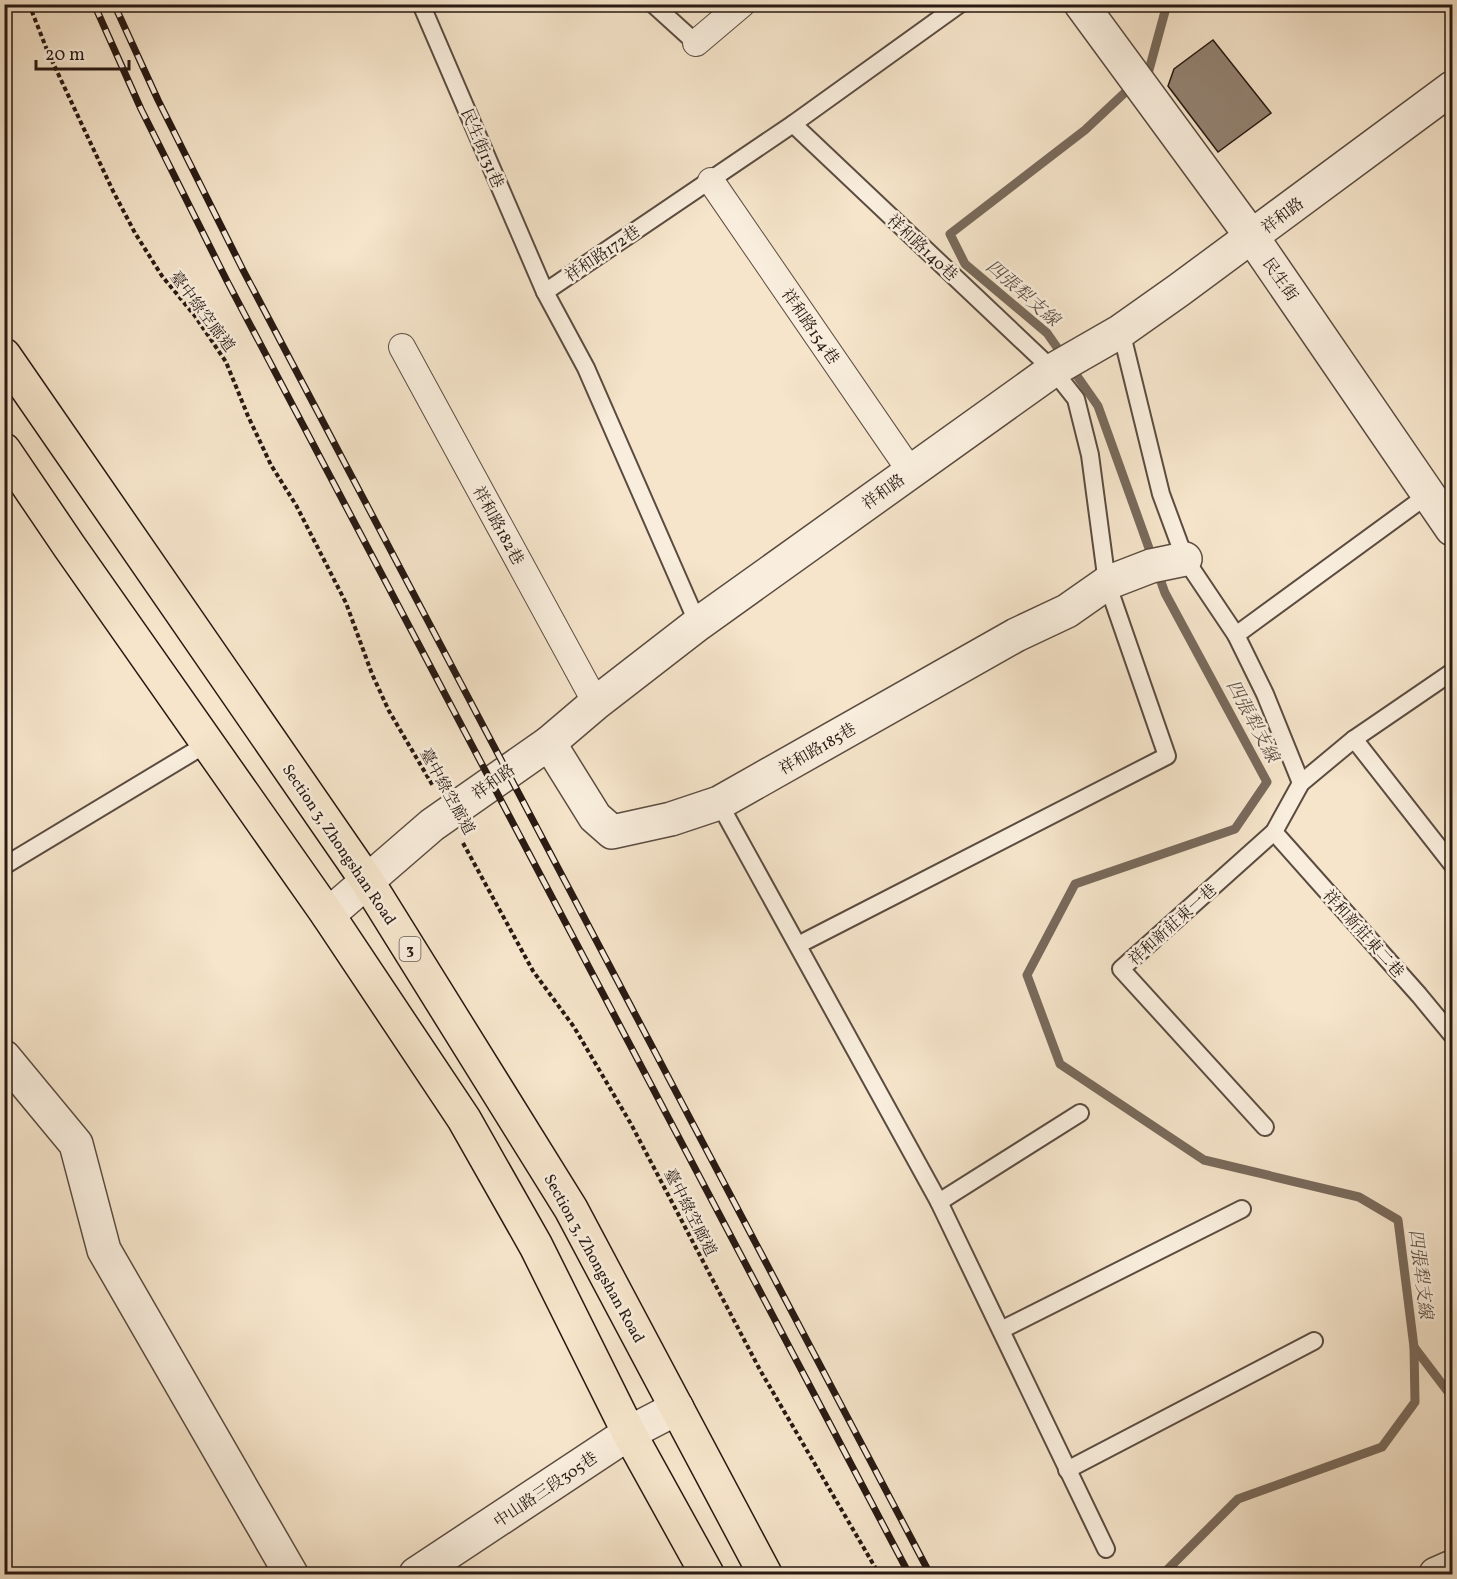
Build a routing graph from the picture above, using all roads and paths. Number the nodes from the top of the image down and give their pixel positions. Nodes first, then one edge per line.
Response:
1 (29, 4) edge
2 (422, 4) edge
3 (653, 4) edge
4 (742, 4) edge
5 (960, 4) edge
6 (1081, 4) edge
7 (696, 43) joint
8 (1452, 88) edge
9 (793, 124) junction
10 (711, 181) junction
11 (1252, 237) junction
12 (544, 292) junction
13 (1121, 331) junction
14 (402, 347) dead end
15 (4, 355) edge
16 (1053, 370) junction
17 (4, 450) edge
18 (911, 472) junction
19 (1430, 494) junction
20 (1452, 529) edge
21 (1185, 559) junction
22 (1107, 583) junction
23 (698, 624) junction
24 (1236, 635) junction
25 (1452, 672) edge
26 (596, 703) junction
27 (1354, 740) junction
28 (208, 742) junction
29 (549, 743) junction
30 (1301, 783) junction
31 (719, 803) junction
32 (447, 813) junction
33 (1274, 832) junction
34 (1452, 864) edge
35 (4, 866) edge
36 (367, 881) junction
37 (328, 915) junction
38 (798, 945) junction
39 (1452, 1035) edge
40 (4, 1057) edge
41 (1080, 1113) dead end
42 (1265, 1127) dead end
43 (939, 1202) junction
44 (1242, 1209) dead end
45 (1000, 1330) junction
46 (1314, 1341) dead end
47 (677, 1408) junction
48 (629, 1433) junction
49 (1067, 1470) junction
50 (1106, 1549) dead end
51 (1452, 1567) edge
52 (291, 1575) edge
53 (417, 1575) edge
54 (706, 1575) edge
55 (765, 1575) edge
56 (879, 1575) edge
57 (1436, 1575) edge

1 - 32 path, 臺中綠空廊道
2 - 12 lane, 民生街131巷
3 - 7 lane
4 - 7 street
5 - 9 lane, 祥和路172巷
6 - 11 street, 民生街
8 - 11 street, 祥和路
9 - 10 lane, 祥和路172巷
9 - 16 lane, 祥和路140巷
10 - 12 lane, 祥和路172巷
10 - 18 street, 祥和路154巷
11 - 13 street, 祥和路
11 - 19 street, 民生街
12 - 23 lane
13 - 16 street, 祥和路
13 - 21 lane
14 - 26 street, 祥和路182巷
15 - 36 main road, Section 3, Zhongshan Road / 3
16 - 18 street, 祥和路
16 - 22 lane, 祥和路140巷
17 - 28 main road
18 - 23 street, 祥和路
19 - 20 street, 民生街
19 - 24 lane
21 - 22 street, 祥和路185巷
21 - 24 lane
22 - 31 street, 祥和路185巷
22 - 38 lane, 祥和路140巷
23 - 26 street, 祥和路
24 - 30 lane
25 - 27 lane
26 - 29 street, 祥和路
27 - 30 lane
27 - 34 lane
28 - 35 lane
28 - 37 main road
29 - 31 street, 祥和路185巷
29 - 32 street, 祥和路
30 - 33 lane
31 - 38 lane
32 - 36 street, 祥和路
32 - 56 path, 臺中綠空廊道
33 - 39 lane, 祥和新莊東二巷
33 - 42 lane, 祥和新莊東一巷
36 - 37 street, 祥和路
36 - 47 main road, Section 3, Zhongshan Road / 3
37 - 48 main road
38 - 43 lane
40 - 52 street
41 - 43 lane
43 - 45 lane
44 - 45 lane
45 - 49 lane
46 - 49 lane
47 - 48 street, 中山路三段305巷
47 - 55 main road, Section 3, Zhongshan Road / 3
48 - 53 street, 中山路三段305巷
48 - 54 main road
49 - 50 lane
51 - 57 street

